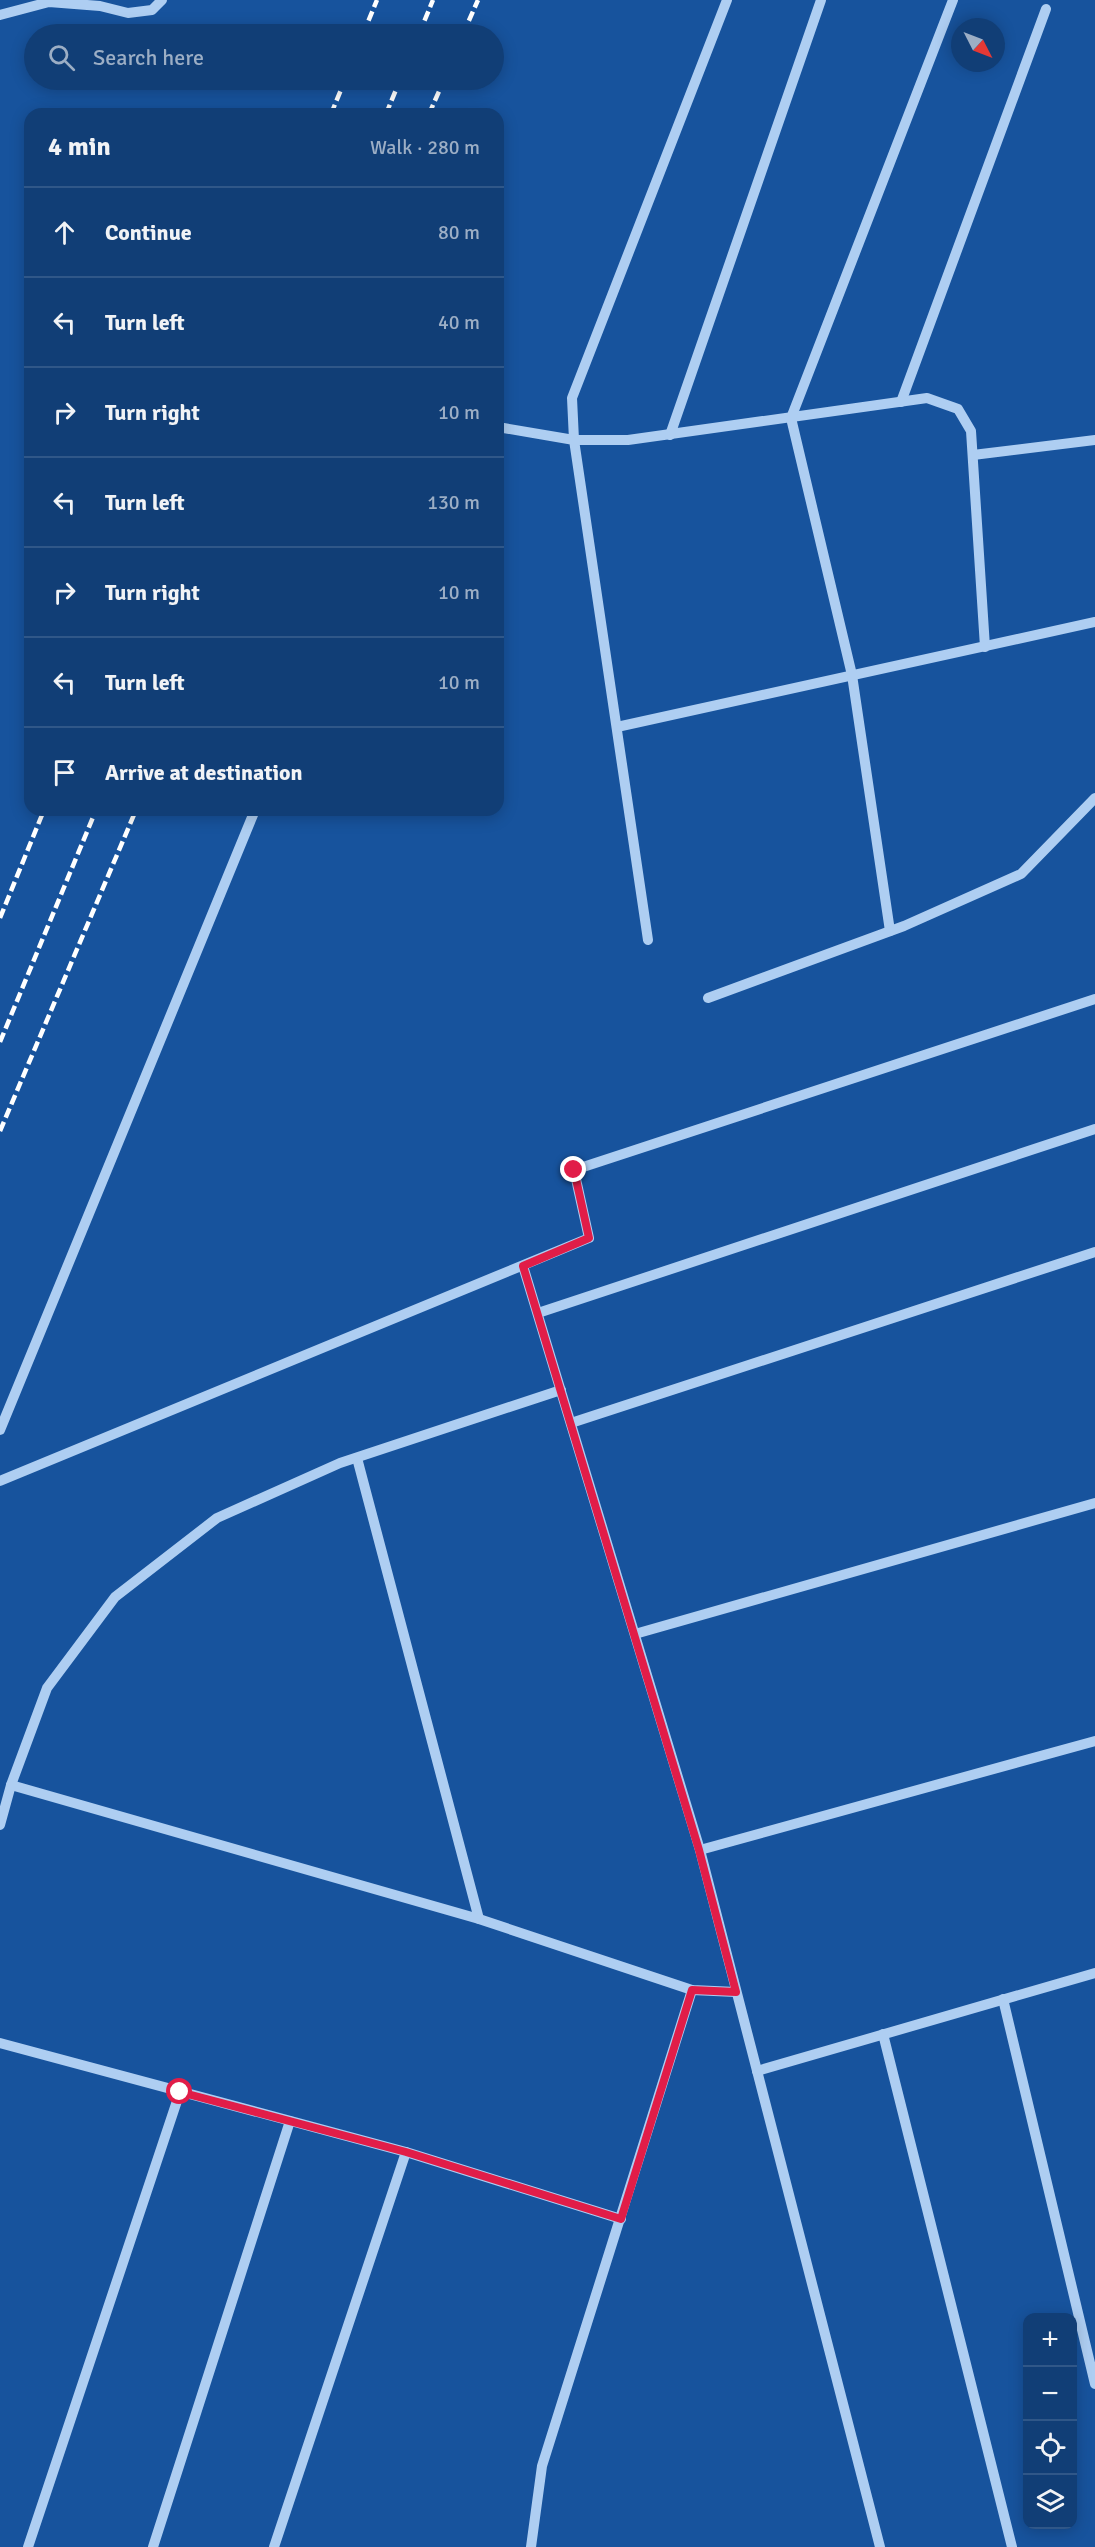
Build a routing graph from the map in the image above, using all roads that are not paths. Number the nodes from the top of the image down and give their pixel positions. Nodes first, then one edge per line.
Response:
1 (162, 0) edge
2 (727, 0) edge
3 (821, 0) edge
4 (953, 0) edge
5 (37, 3) edge
6 (1046, 9) dead end
7 (0, 15) edge
8 (901, 402) junction
9 (791, 418) junction
10 (504, 428) edge
11 (670, 435) junction
12 (574, 440) junction
13 (1095, 440) edge
14 (973, 455) junction
15 (1095, 622) edge
16 (985, 646) junction
17 (852, 675) junction
18 (617, 727) junction
19 (1095, 798) edge
20 (253, 816) edge
21 (890, 931) junction
22 (648, 940) dead end
23 (708, 998) dead end
24 (1095, 999) edge
25 (1095, 1128) edge
26 (1095, 1252) edge
27 (523, 1266) junction
28 (538, 1314) junction
29 (561, 1390) junction
30 (571, 1423) junction
31 (0, 1430) edge
32 (357, 1458) junction
33 (0, 1481) edge
34 (1095, 1505) edge
35 (635, 1634) junction
36 (1095, 1741) edge
37 (11, 1785) junction
38 (0, 1825) edge
39 (699, 1850) junction
40 (479, 1919) junction
41 (1095, 1973) edge
42 (692, 1990) junction
43 (736, 1992) junction
44 (1003, 1999) junction
45 (883, 2034) junction
46 (0, 2043) edge
47 (757, 2071) junction
48 (180, 2092) junction
49 (290, 2121) junction
50 (406, 2152) junction
51 (621, 2219) junction
52 (1095, 2384) edge
53 (28, 2547) edge
54 (153, 2547) edge
55 (274, 2547) edge
56 (531, 2547) edge
57 (880, 2547) edge
58 (1012, 2547) edge

1 - 5 street
2 - 12 street
3 - 11 street
4 - 9 street
5 - 7 street
6 - 8 street
8 - 9 street
8 - 14 street
9 - 11 street
9 - 17 street
10 - 12 street
11 - 12 street
12 - 18 street
13 - 14 street
14 - 16 street
15 - 16 street
16 - 17 street
17 - 18 street
17 - 21 street
18 - 22 street
19 - 21 street
20 - 31 street
21 - 23 street
24 - 27 street
25 - 28 street
26 - 30 street
27 - 28 street
27 - 33 street
28 - 29 street
29 - 30 street
29 - 32 street
30 - 35 street
32 - 37 street
32 - 40 street
34 - 35 street
35 - 39 street
36 - 39 street
37 - 38 street
37 - 40 street
39 - 43 street
40 - 42 street
41 - 44 street
42 - 43 street
42 - 51 street
43 - 47 street
44 - 45 street
44 - 52 street
45 - 47 street
45 - 58 street
46 - 48 street
47 - 57 street
48 - 49 street
48 - 53 street
49 - 50 street
49 - 54 street
50 - 51 street
50 - 55 street
51 - 56 street

